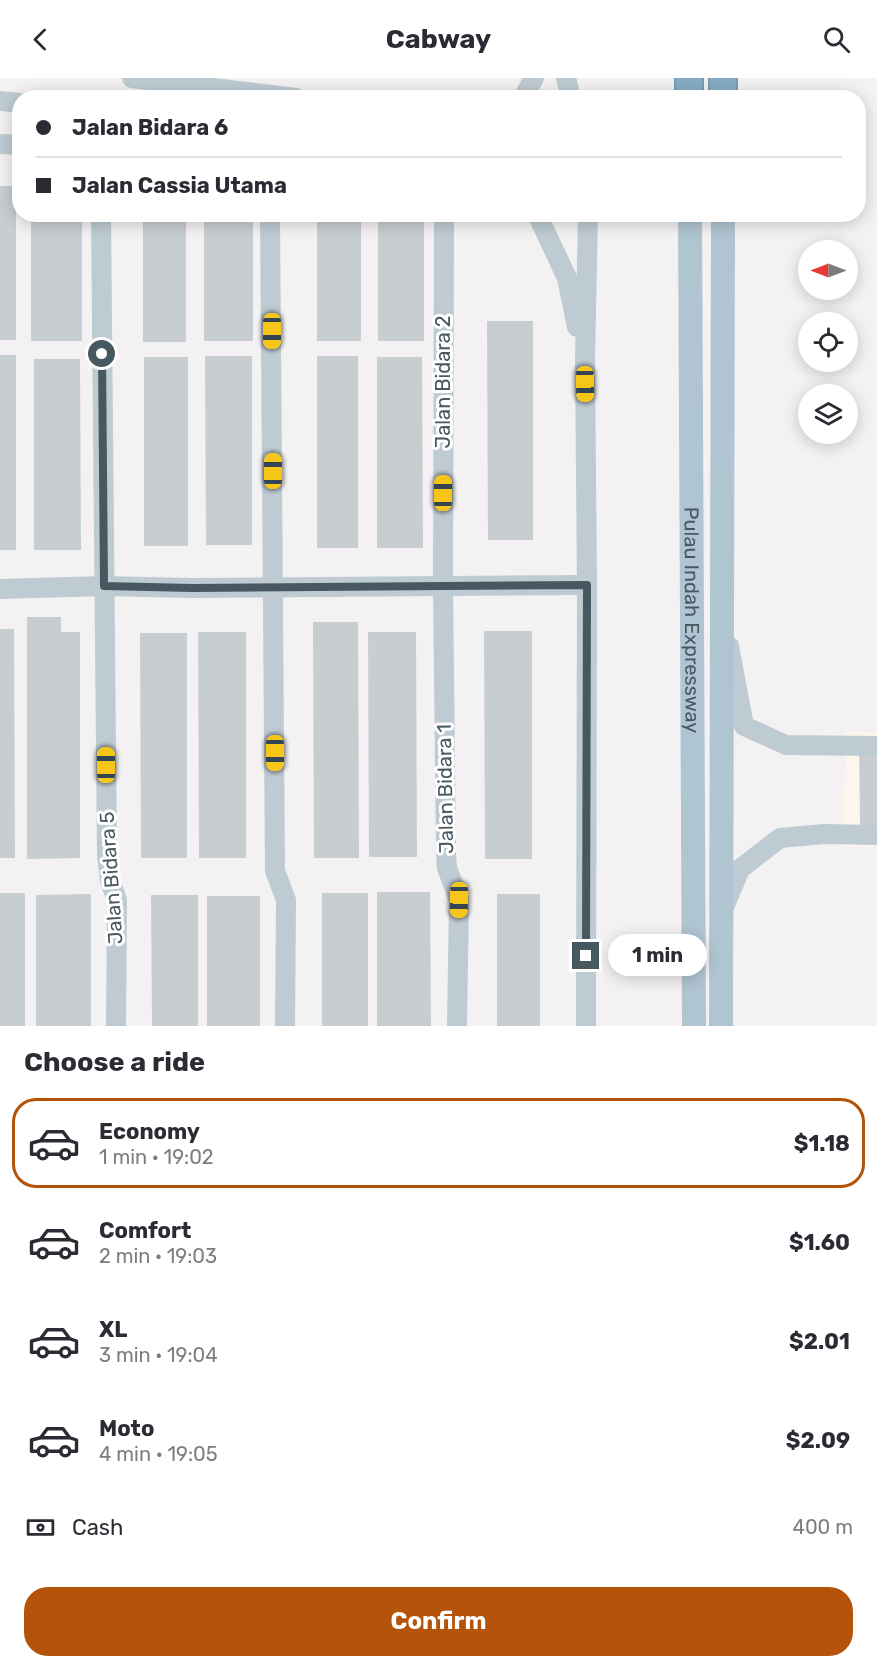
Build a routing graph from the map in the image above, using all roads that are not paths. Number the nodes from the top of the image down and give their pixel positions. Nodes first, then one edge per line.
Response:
1 (132, 78) edge
2 (230, 90) edge
3 (101, 222) edge
4 (270, 222) edge
5 (444, 222) edge
6 (541, 222) edge
7 (588, 222) edge
8 (690, 222) edge
9 (723, 222) edge
10 (585, 362) junction
11 (587, 585) junction
12 (104, 586) junction
13 (442, 586) junction
14 (274, 587) junction
15 (0, 589) edge
16 (722, 608) junction
17 (877, 746) edge
18 (877, 835) edge
19 (722, 913) junction
20 (116, 1026) edge
21 (285, 1026) edge
22 (458, 1026) edge
23 (586, 1026) edge
24 (694, 1026) edge
25 (722, 1026) edge

1 - 2 street
3 - 12 street, Jalan Bidara 5
4 - 14 street
5 - 13 street, Jalan Bidara 2
6 - 10 street
7 - 10 street
8 - 24 main road, Pulau Indah Expressway
9 - 16 main road, Pulau Indah Expressway
10 - 11 street
11 - 13 street
11 - 23 street
12 - 14 street
12 - 15 street
12 - 20 street, Jalan Bidara 5
13 - 14 street
13 - 22 street, Jalan Bidara 1
14 - 21 street
16 - 17 street
16 - 19 main road, Pulau Indah Expressway
18 - 19 street
19 - 25 main road, Pulau Indah Expressway

